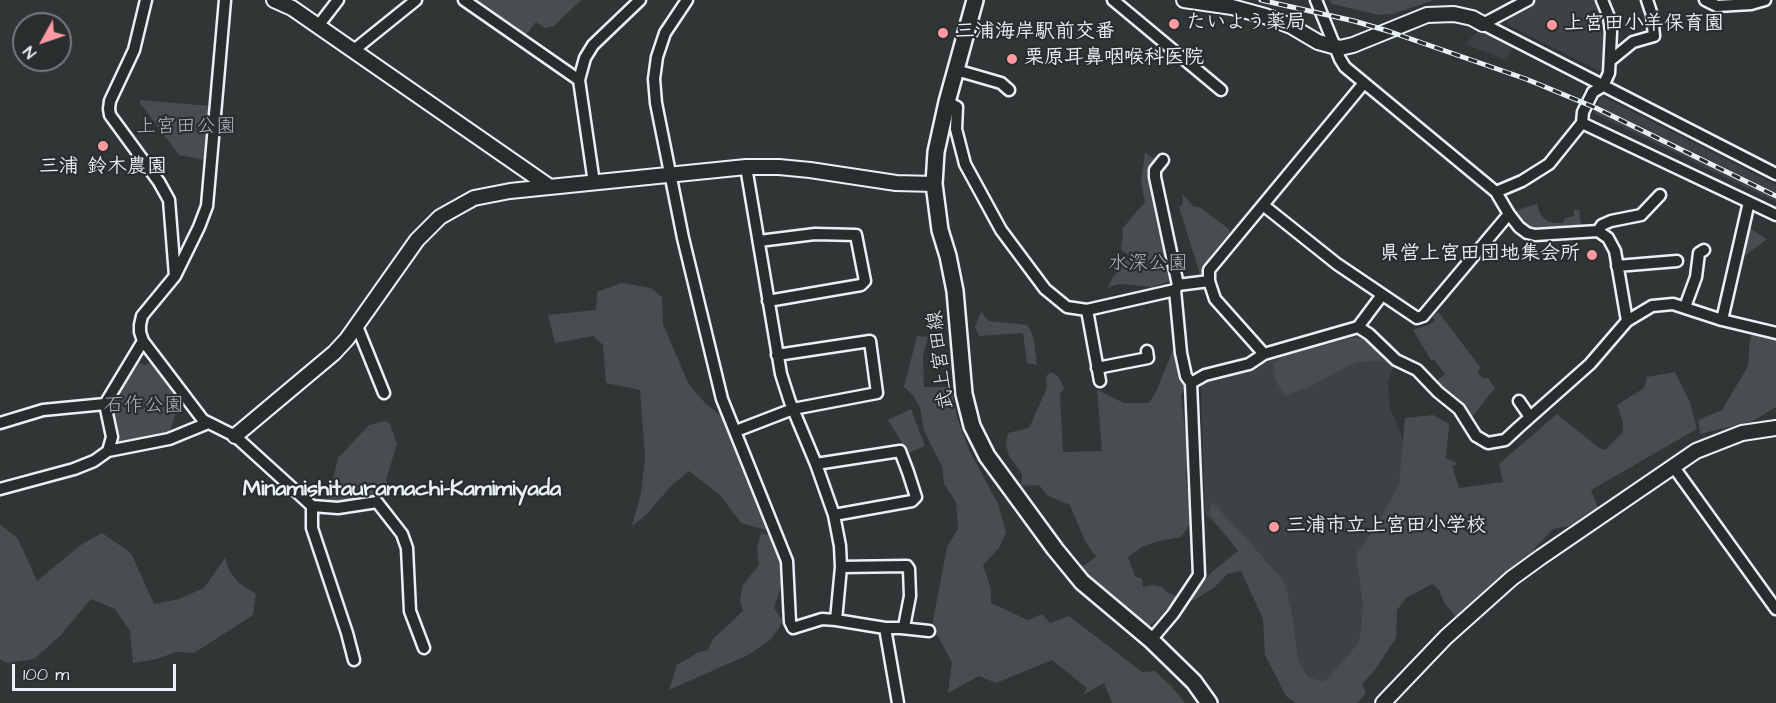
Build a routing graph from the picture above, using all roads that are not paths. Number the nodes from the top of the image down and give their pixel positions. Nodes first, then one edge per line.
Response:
1 (146, 0) edge
2 (225, 0) edge
3 (338, 0) edge
4 (416, 0) edge
5 (464, 0) edge
6 (640, 0) edge
7 (687, 0) edge
8 (975, 0) edge
9 (1113, 0) edge
10 (1184, 0) edge
11 (1316, 0) edge
12 (1528, 0) edge
13 (1602, 0) edge
14 (1647, 0) edge
15 (1705, 0) edge
16 (1765, 0) edge
17 (280, 1) edge
18 (1484, 24) junction
19 (318, 26) junction
20 (1335, 47) junction
21 (354, 50) junction
22 (1611, 60) junction
23 (956, 70) junction
24 (579, 80) junction
25 (1364, 83) junction
26 (1603, 86) junction
27 (1009, 90) dead end
28 (1221, 90) dead end
29 (947, 102) junction
30 (1582, 123) junction
31 (1163, 160) dead end
32 (746, 167) junction
33 (1776, 174) edge
34 (671, 176) junction
35 (594, 183) junction
36 (934, 183) junction
37 (550, 187) junction
38 (1496, 192) junction
39 (1660, 195) dead end
40 (1749, 202) junction
41 (1263, 205) junction
42 (1509, 214) junction
43 (1776, 215) edge
44 (1598, 231) junction
45 (759, 241) junction
46 (1704, 250) dead end
47 (1677, 261) dead end
48 (1617, 266) junction
49 (175, 276) junction
50 (1209, 281) junction
51 (1176, 288) junction
52 (1382, 295) junction
53 (768, 301) junction
54 (1685, 307) junction
55 (1087, 310) junction
56 (1722, 320) junction
57 (1627, 321) junction
58 (357, 326) junction
59 (1358, 327) junction
60 (1776, 333) edge
61 (144, 341) junction
62 (1147, 351) dead end
63 (1264, 354) junction
64 (777, 355) junction
65 (1097, 368) junction
66 (1100, 381) dead end
67 (1191, 384) junction
68 (384, 393) dead end
69 (1519, 401) dead end
70 (105, 404) junction
71 (793, 409) junction
72 (1530, 417) junction
73 (0, 423) edge
74 (208, 423) junction
75 (1776, 428) edge
76 (736, 432) junction
77 (235, 436) junction
78 (108, 451) junction
79 (816, 464) junction
80 (1673, 466) junction
81 (0, 489) edge
82 (312, 506) junction
83 (834, 515) junction
84 (841, 567) junction
85 (1776, 609) edge
86 (836, 620) junction
87 (885, 628) junction
88 (902, 628) junction
89 (929, 631) dead end
90 (1151, 640) junction
91 (424, 648) dead end
92 (354, 660) dead end
93 (898, 703) edge
94 (1209, 703) edge
95 (1383, 703) edge

1 - 49 street
2 - 49 street
3 - 19 street
4 - 21 street
5 - 24 street
6 - 24 street
7 - 34 street
8 - 23 main road, 武上宮田線
9 - 28 street
10 - 20 street
11 - 20 street
12 - 18 street
13 - 22 street
14 - 22 street
15 - 16 street
17 - 19 street
18 - 20 street
18 - 26 street
19 - 21 street
20 - 25 street
21 - 37 street
22 - 26 street
23 - 27 street
23 - 29 main road, 武上宮田線
24 - 35 street
25 - 38 street
25 - 41 street
26 - 30 street
26 - 33 street
29 - 36 main road, 武上宮田線
29 - 55 street
30 - 38 street
30 - 40 street
31 - 51 street
32 - 34 street
32 - 36 street
32 - 45 street
34 - 35 street
34 - 76 street
35 - 37 street
36 - 90 main road, 武上宮田線
37 - 58 street
38 - 42 street
39 - 44 street
40 - 43 street
40 - 56 street
41 - 50 street
41 - 52 street
42 - 44 street
42 - 52 street
44 - 48 street
45 - 53 street
45 - 53 street
46 - 54 street
47 - 48 street
48 - 57 street
49 - 61 street
50 - 51 street
50 - 63 street
51 - 55 street
51 - 67 street
52 - 59 street
53 - 64 street
54 - 56 street
54 - 57 street
55 - 65 street
56 - 60 street
57 - 72 street
58 - 68 street
58 - 77 street
59 - 63 street
59 - 72 street
61 - 70 street
61 - 74 street
62 - 65 street
63 - 67 street
64 - 71 street
64 - 71 street
65 - 66 street
67 - 90 street
69 - 72 street
70 - 73 street
70 - 78 street
71 - 76 street
71 - 79 street
74 - 77 street
74 - 78 street
75 - 80 street
76 - 86 street
77 - 82 street
78 - 81 street
79 - 83 street
79 - 83 street
80 - 85 street
80 - 95 street
82 - 91 street
82 - 92 street
83 - 84 street
84 - 86 street
84 - 88 street
86 - 87 street
87 - 88 street
87 - 93 street
88 - 89 street
90 - 94 main road, 武上宮田線

